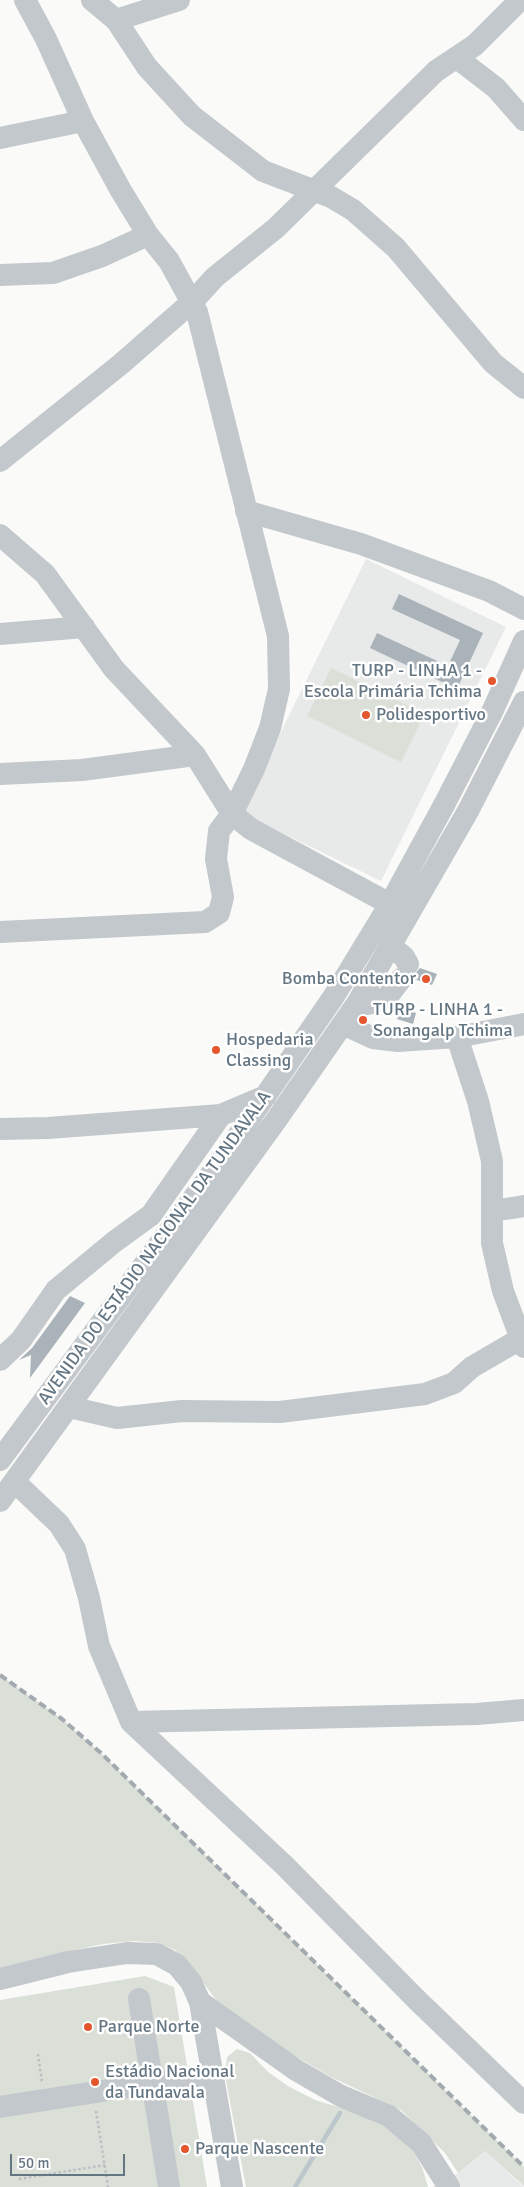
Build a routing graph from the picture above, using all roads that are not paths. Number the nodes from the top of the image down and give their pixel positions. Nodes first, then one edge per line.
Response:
1 (25, 0) edge
2 (92, 0) edge
3 (179, 0) edge
4 (520, 0) edge
5 (116, 20) junction
6 (456, 58) junction
7 (524, 120) edge
8 (83, 121) junction
9 (0, 138) edge
10 (315, 191) junction
11 (148, 235) junction
12 (0, 275) edge
13 (193, 301) junction
14 (524, 388) edge
15 (0, 460) edge
16 (246, 511) junction
17 (0, 535) edge
18 (524, 609) edge
19 (84, 627) junction
20 (0, 634) edge
21 (524, 641) edge
22 (521, 715) edge
23 (195, 754) junction
24 (0, 774) edge
25 (232, 814) junction
26 (390, 904) junction
27 (0, 932) edge
28 (391, 946) junction
29 (358, 1002) junction
30 (343, 1024) junction
31 (524, 1024) edge
32 (457, 1037) junction
33 (266, 1096) junction
34 (221, 1115) junction
35 (0, 1129) edge
36 (524, 1206) edge
37 (492, 1211) junction
38 (522, 1343) edge
39 (0, 1360) edge
40 (68, 1407) junction
41 (0, 1460) edge
42 (15, 1482) junction
43 (0, 1501) edge
44 (524, 1710) edge
45 (131, 1722) junction
46 (0, 1980) edge
47 (139, 1999) dead end
48 (200, 2002) junction
49 (212, 2074) junction
50 (152, 2083) junction
51 (524, 2103) edge
52 (0, 2107) edge
53 (169, 2187) edge
54 (232, 2187) edge
55 (448, 2187) edge

1 - 8 street
2 - 5 street
3 - 5 street
4 - 6 street
5 - 10 street
6 - 7 street
6 - 10 street
8 - 9 street
8 - 11 street
10 - 13 street
10 - 14 street
11 - 12 street
11 - 13 street
13 - 15 street
13 - 16 street
16 - 18 street
16 - 25 street
17 - 19 street
19 - 20 street
19 - 23 street
21 - 26 street, AVENIDA DO ESTÁDIO NACIONAL DA TUNDAVALA
22 - 28 street, AVENIDA DO ESTÁDIO NACIONAL DA TUNDAVALA
23 - 24 street
23 - 25 street
25 - 26 street
25 - 27 street
26 - 33 street, AVENIDA DO ESTÁDIO NACIONAL DA TUNDAVALA
28 - 29 street, AVENIDA DO ESTÁDIO NACIONAL DA TUNDAVALA
28 - 29 street
29 - 30 street, AVENIDA DO ESTÁDIO NACIONAL DA TUNDAVALA
30 - 32 street
30 - 40 street, AVENIDA DO ESTÁDIO NACIONAL DA TUNDAVALA
31 - 32 street
32 - 37 street
33 - 34 street
33 - 41 street, AVENIDA DO ESTÁDIO NACIONAL DA TUNDAVALA
34 - 35 street
34 - 39 street
36 - 37 street
37 - 38 street
38 - 40 street
40 - 42 street, AVENIDA DO ESTÁDIO NACIONAL DA TUNDAVALA
42 - 43 street, AVENIDA DO ESTÁDIO NACIONAL DA TUNDAVALA
42 - 45 street
44 - 45 street
45 - 51 street
46 - 48 street
47 - 50 street
48 - 49 street
48 - 55 street
49 - 50 street
49 - 54 street
50 - 52 street
50 - 53 street

